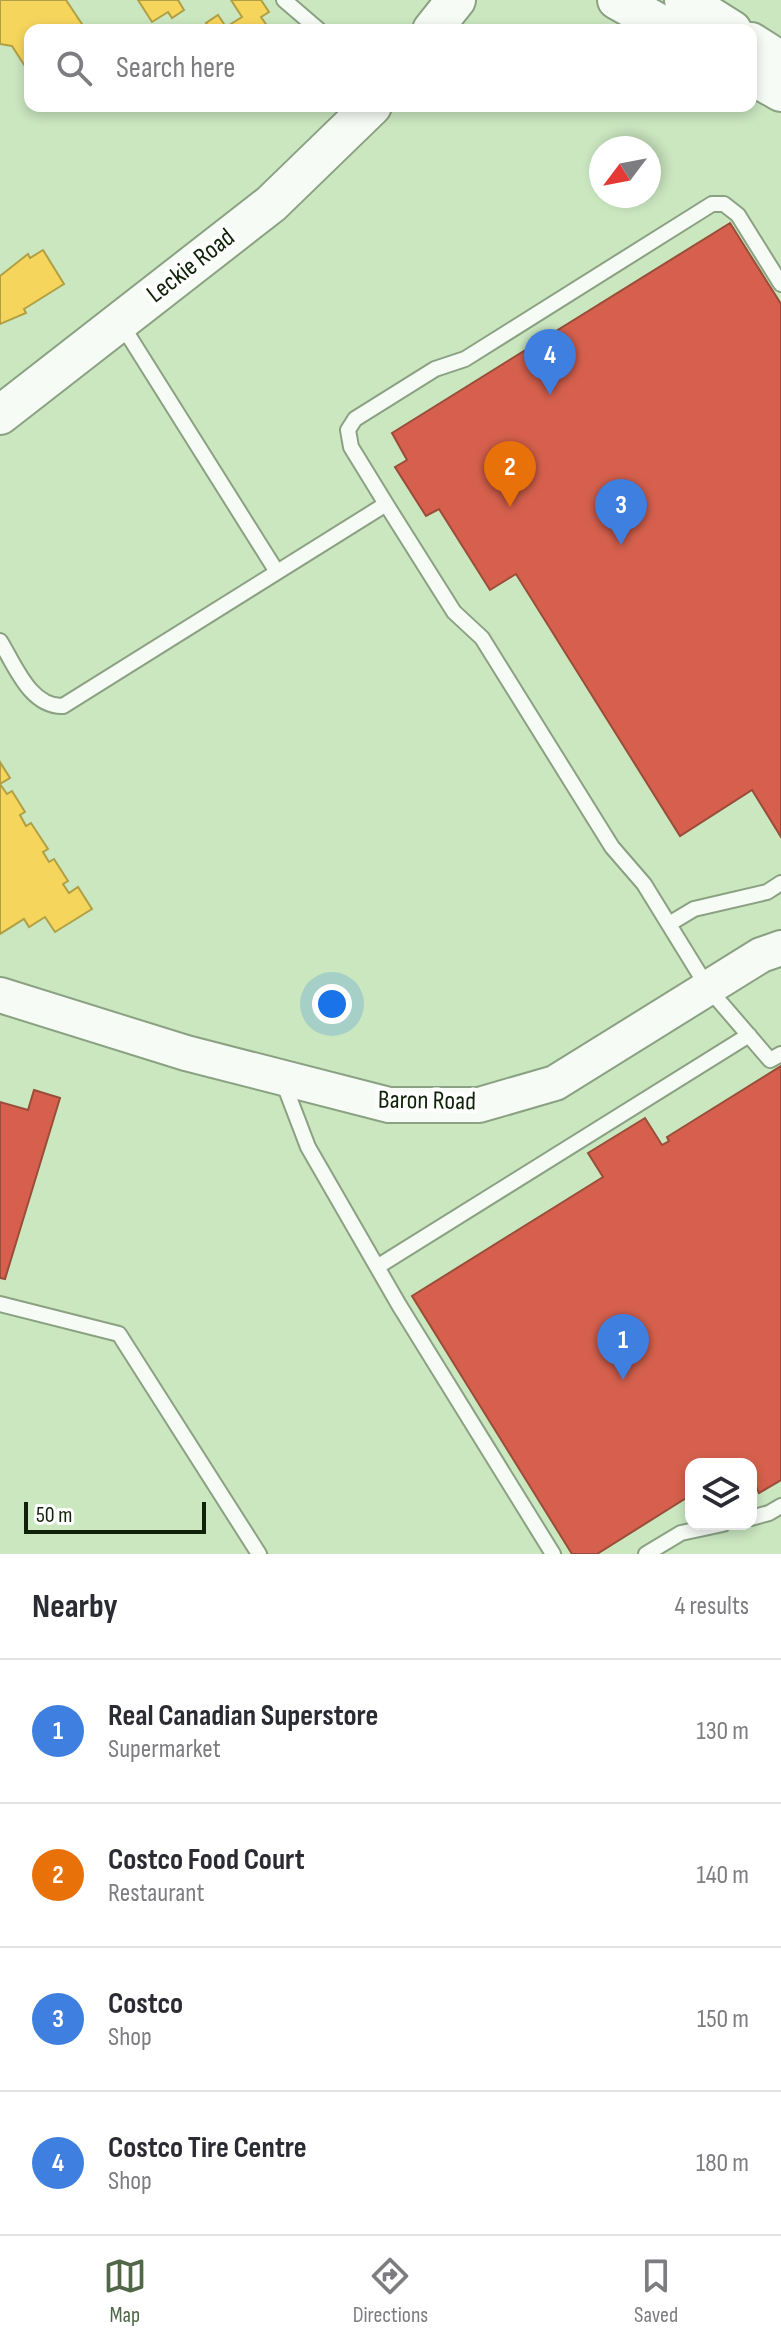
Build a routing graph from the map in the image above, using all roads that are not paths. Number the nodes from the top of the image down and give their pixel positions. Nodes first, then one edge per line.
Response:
1 (284, 0) edge
2 (456, 0) edge
3 (617, 0) edge
4 (684, 0) edge
5 (312, 24) edge
6 (437, 24) edge
7 (660, 24) edge
8 (722, 24) edge
9 (757, 46) edge
10 (781, 61) edge
11 (757, 78) edge
12 (781, 92) edge
13 (366, 112) edge
14 (781, 284) edge
15 (120, 321) junction
16 (0, 415) edge
17 (386, 504) junction
18 (277, 572) junction
19 (0, 641) edge
20 (781, 883) edge
21 (669, 924) junction
22 (781, 948) edge
23 (708, 988) junction
24 (0, 995) edge
25 (749, 1035) junction
26 (781, 1054) edge
27 (282, 1078) junction
28 (377, 1267) junction
29 (0, 1304) edge
30 (781, 1506) edge
31 (757, 1516) edge
32 (695, 1530) edge
33 (259, 1554) edge
34 (553, 1554) edge
35 (646, 1554) edge

1 - 5 lane
2 - 6 main road
3 - 7 main road
4 - 8 main road
9 - 10 main road
11 - 12 main road
13 - 15 main road, Leckie Road
14 - 17 lane
15 - 16 main road, Leckie Road
15 - 18 lane
17 - 18 lane
17 - 21 lane
18 - 19 lane
20 - 21 lane
21 - 23 lane
22 - 23 street, Baron Road
23 - 25 lane
23 - 27 street, Baron Road
24 - 27 street, Baron Road
25 - 26 lane
25 - 28 lane
27 - 28 lane
28 - 34 lane
29 - 33 lane
30 - 31 lane
32 - 35 lane

